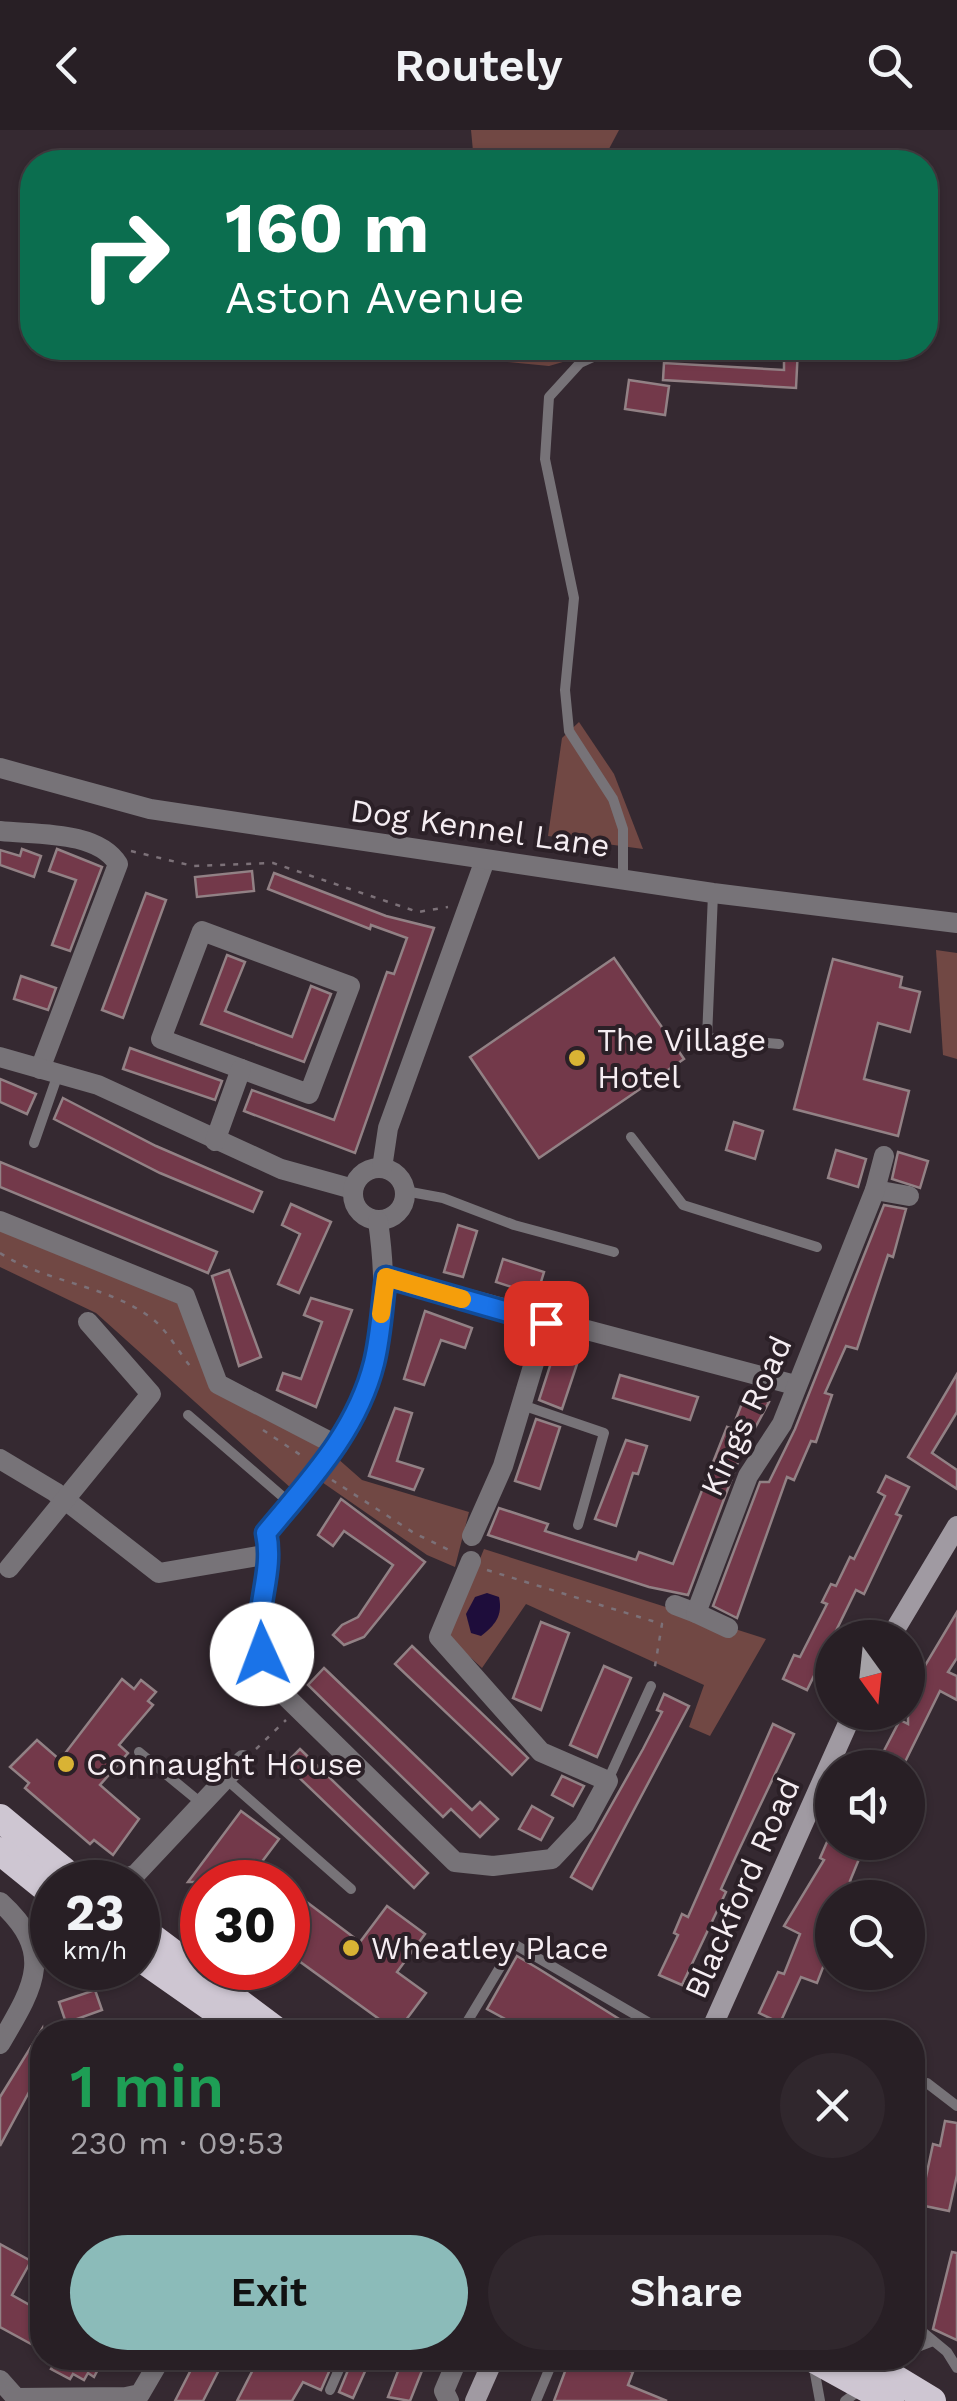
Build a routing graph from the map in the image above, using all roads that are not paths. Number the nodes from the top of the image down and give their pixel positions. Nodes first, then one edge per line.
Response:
1 (588, 360) edge
2 (0, 768) edge
3 (0, 831) edge
4 (485, 860) junction
5 (623, 880) junction
6 (713, 892) junction
7 (957, 923) edge
8 (779, 1044) dead end
9 (0, 1057) edge
10 (241, 1069) junction
11 (49, 1071) junction
12 (631, 1138) dead end
13 (215, 1141) junction
14 (34, 1143) dead end
15 (884, 1156) dead end
16 (382, 1168) junction
17 (353, 1189) junction
18 (875, 1190) junction
19 (405, 1191) junction
20 (910, 1196) dead end
21 (0, 1221) edge
22 (378, 1221) junction
23 (817, 1247) dead end
24 (614, 1252) dead end
25 (386, 1277) junction
26 (88, 1322) dead end
27 (546, 1323) junction
28 (795, 1385) junction
29 (522, 1405) junction
30 (188, 1416) dead end
31 (338, 1446) junction
32 (0, 1459) edge
33 (64, 1500) junction
34 (290, 1504) junction
35 (578, 1524) dead end
36 (957, 1526) edge
37 (472, 1536) dead end
38 (270, 1554) junction
39 (471, 1561) road end
40 (9, 1568) dead end
41 (901, 1620) edge
42 (728, 1628) dead end
43 (652, 1686) road end
44 (845, 1730) edge
45 (139, 1752) dead end
46 (244, 1760) road end
47 (226, 1778) junction
48 (608, 1781) junction
49 (201, 1803) junction
50 (0, 1818) edge
51 (0, 1852) edge
52 (50, 1860) edge
53 (155, 1860) edge
54 (30, 1876) edge
55 (351, 1889) dead end
56 (0, 1902) edge
57 (160, 1952) edge
58 (160, 1956) edge
59 (234, 2020) edge
60 (260, 2020) edge
61 (468, 2020) edge
62 (644, 2020) edge
63 (715, 2020) edge
64 (0, 2044) edge
65 (927, 2083) dead end
66 (957, 2106) edge
67 (925, 2334) edge
68 (934, 2342) junction
69 (925, 2345) edge
70 (957, 2368) edge
71 (154, 2370) edge
72 (339, 2370) edge
73 (453, 2370) edge
74 (489, 2370) edge
75 (549, 2370) edge
76 (814, 2370) edge
77 (826, 2370) edge
78 (881, 2370) edge
79 (0, 2380) edge
80 (330, 2390) dead end
81 (856, 2393) edge
82 (127, 2399) edge
83 (16, 2400) edge
84 (449, 2401) edge
85 (475, 2401) edge
86 (536, 2401) edge
87 (820, 2401) edge
88 (890, 2401) edge
89 (932, 2401) edge

1 - 5 lane
2 - 4 street, Dog Kennel Lane
3 - 11 street
4 - 5 street, Dog Kennel Lane
4 - 16 street
5 - 6 street, Dog Kennel Lane
6 - 7 street, Dog Kennel Lane
6 - 8 lane
9 - 11 street
10 - 10 street
10 - 13 street
11 - 13 street
11 - 14 lane
12 - 23 lane
13 - 17 street
15 - 18 street, Kings Road
16 - 17 street
16 - 19 street
17 - 22 street
18 - 20 street
18 - 28 street, Kings Road
19 - 22 street
19 - 24 lane
21 - 31 street
22 - 25 street
25 - 27 street
25 - 31 street
26 - 33 street
27 - 28 street
27 - 29 street
28 - 42 street, Kings Road
29 - 35 lane
29 - 37 street
30 - 34 lane
31 - 34 street
32 - 33 street
33 - 38 street
33 - 40 street
34 - 38 street
36 - 41 main road
38 - 48 street
39 - 48 street
43 - 48 lane
44 - 63 main road, Blackford Road
45 - 49 lane
46 - 47 street
47 - 49 street
47 - 55 lane
49 - 53 street
50 - 52 highway
51 - 54 highway
56 - 64 street
57 - 60 highway
58 - 59 highway
61 - 62 lane
65 - 66 lane
67 - 68 lane
68 - 69 lane
68 - 70 lane
71 - 82 street
72 - 80 lane
73 - 84 street
74 - 85 main road
75 - 86 lane
76 - 87 lane
77 - 81 highway
78 - 89 highway
79 - 83 street
81 - 88 highway
82 - 83 street

